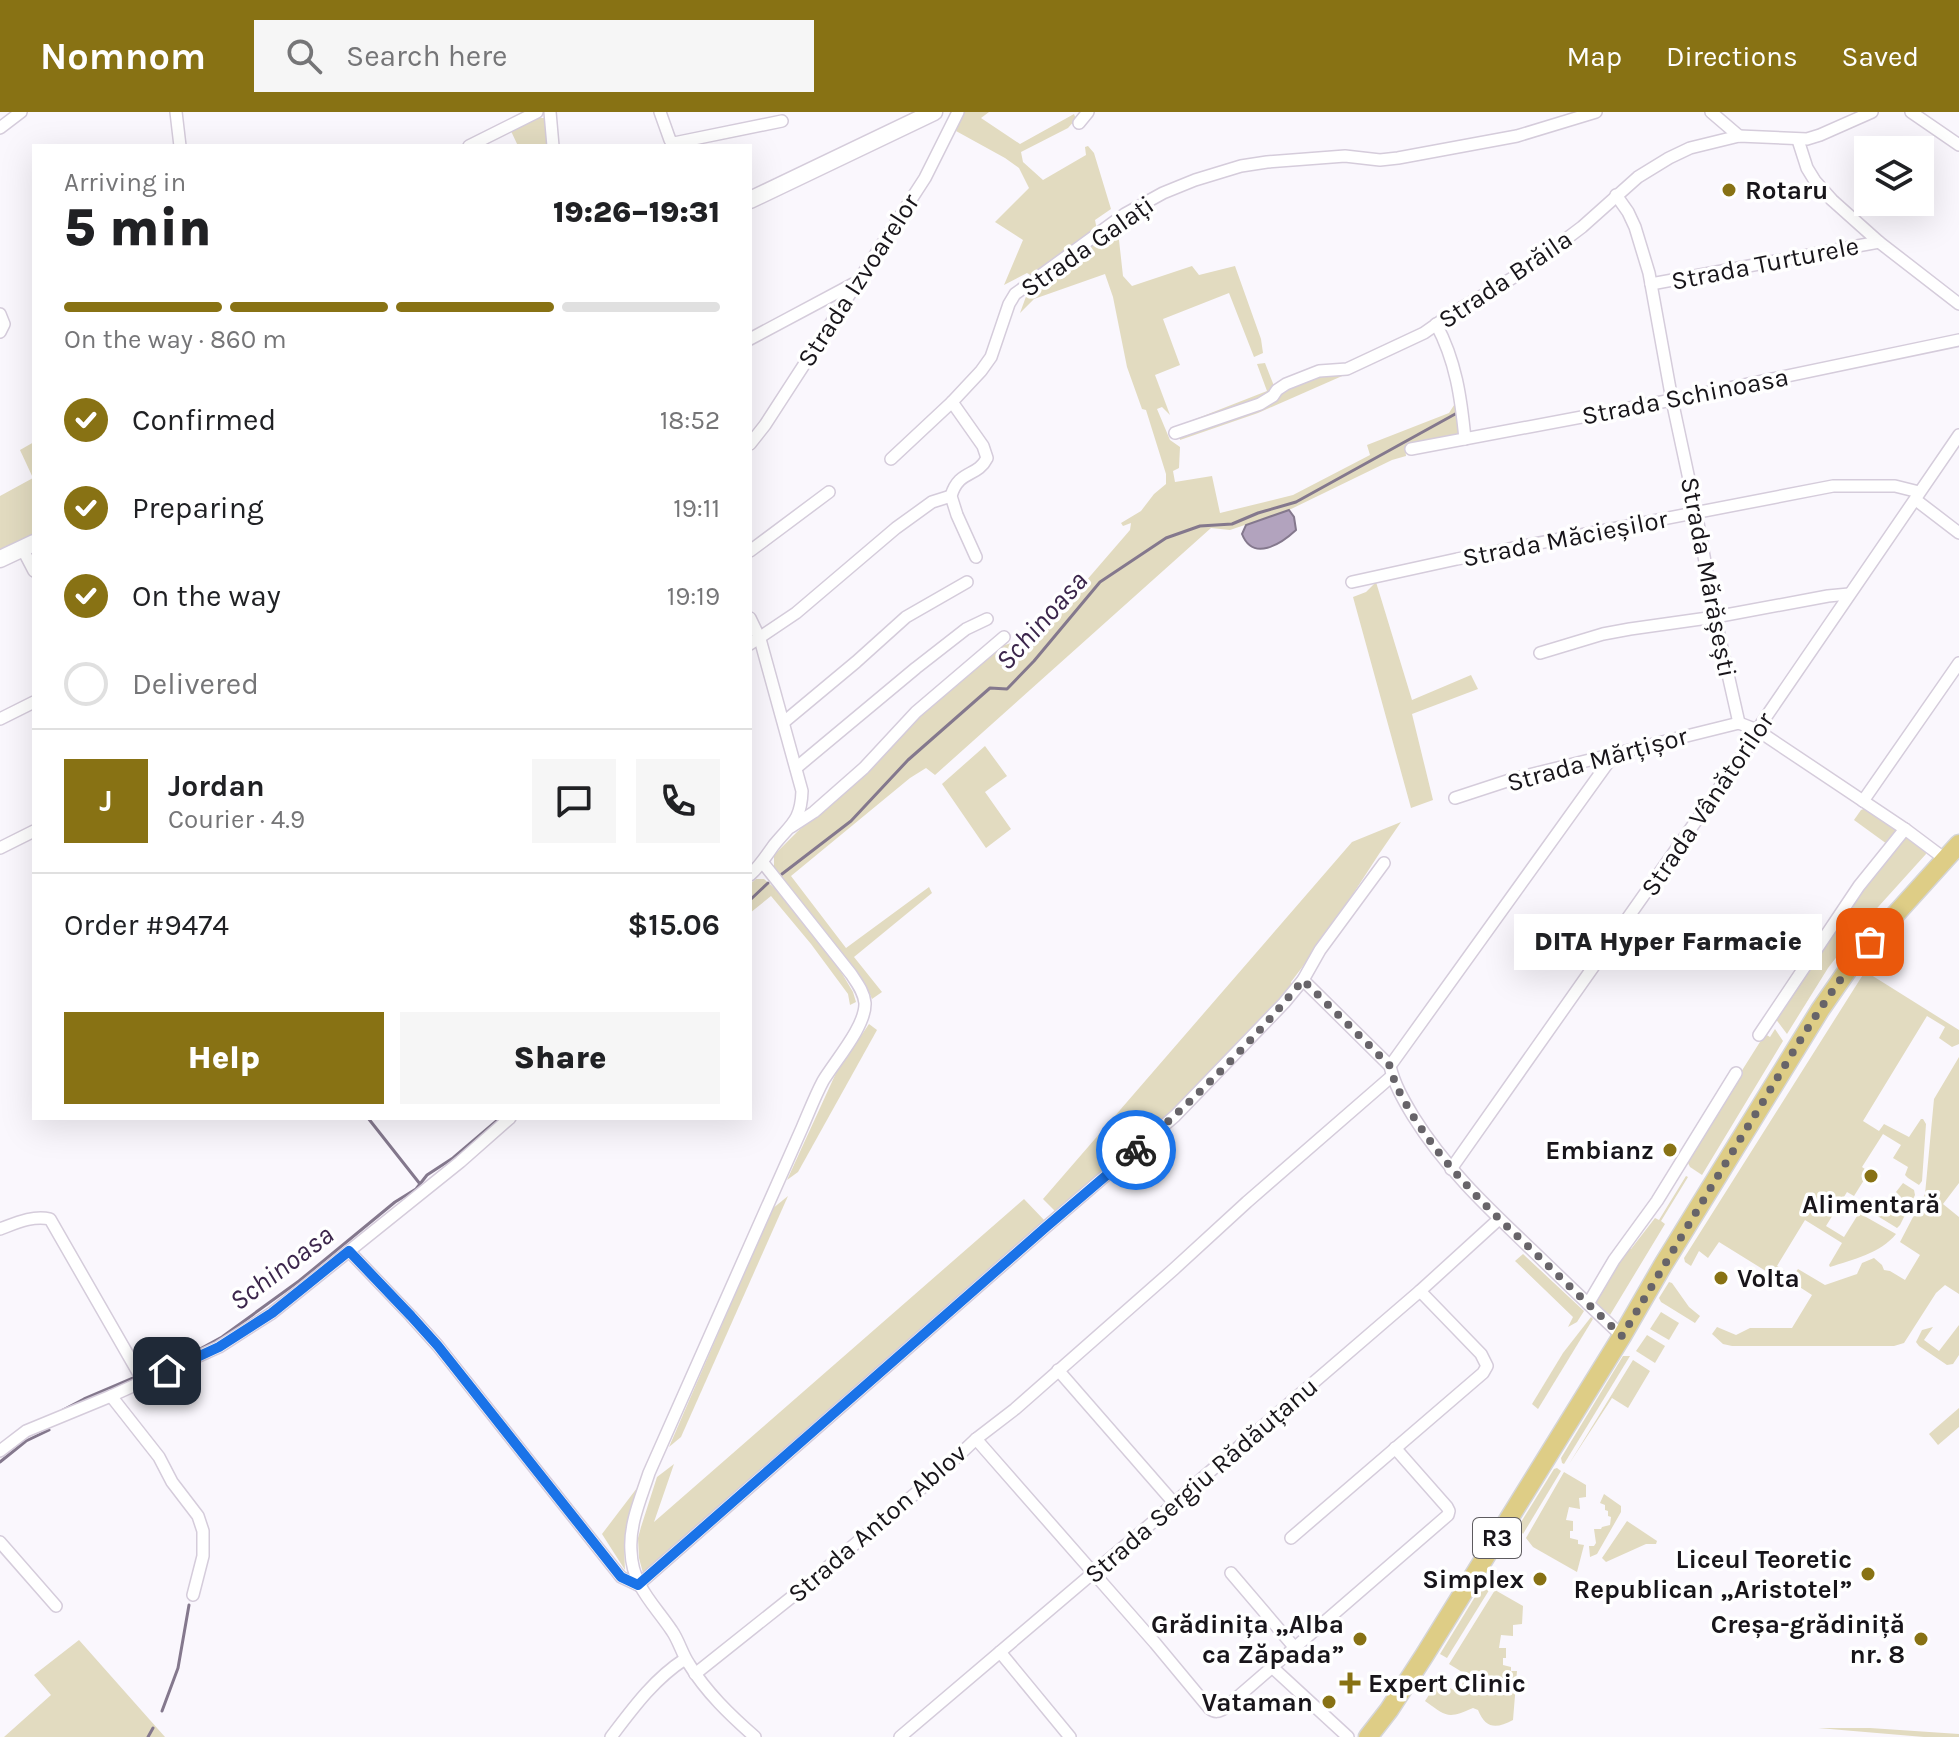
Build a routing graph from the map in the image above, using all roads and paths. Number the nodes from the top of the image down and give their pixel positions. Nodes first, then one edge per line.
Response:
1 (21, 112) edge
2 (176, 112) edge
3 (537, 112) edge
4 (550, 112) edge
5 (660, 112) edge
6 (934, 112) edge
7 (958, 112) edge
8 (1088, 112) edge
9 (1596, 112) edge
10 (1711, 112) edge
11 (1872, 112) edge
12 (1911, 112) edge
13 (782, 121) dead end
14 (1079, 123) dead end
15 (0, 128) edge
16 (1739, 136) junction
17 (1798, 140) junction
18 (180, 144) edge
19 (473, 144) edge
20 (553, 144) edge
21 (1959, 145) edge
22 (1616, 195) junction
23 (752, 199) edge
24 (1879, 242) junction
25 (857, 282) junction
26 (1651, 284) junction
27 (1959, 304) edge
28 (0, 314) edge
29 (1436, 324) junction
30 (2, 331) edge
31 (752, 338) edge
32 (1959, 340) edge
33 (1672, 400) junction
34 (952, 402) junction
35 (1175, 433) dead end
36 (1959, 435) edge
37 (1465, 439) junction
38 (752, 441) edge
39 (1411, 449) dead end
40 (891, 459) dead end
41 (829, 492) dead end
42 (951, 496) junction
43 (1918, 496) junction
44 (1696, 512) junction
45 (1959, 533) edge
46 (28, 546) edge
47 (752, 550) edge
48 (976, 557) dead end
49 (0, 559) edge
50 (967, 582) dead end
51 (1352, 582) dead end
52 (1849, 594) junction
53 (1715, 617) junction
54 (987, 619) dead end
55 (1004, 637) dead end
56 (755, 641) edge
57 (1540, 653) dead end
58 (1959, 663) edge
59 (32, 703) edge
60 (0, 719) edge
61 (784, 722) junction
62 (1739, 723) junction
63 (1757, 730) junction
64 (1615, 753) junction
65 (796, 768) junction
66 (1455, 798) dead end
67 (1863, 801) junction
68 (791, 827) junction
69 (1905, 829) junction
70 (32, 832) edge
71 (1959, 844) edge
72 (0, 848) edge
73 (1945, 859) junction
74 (763, 863) junction
75 (1384, 863) dead end
76 (752, 873) edge
77 (1303, 980) junction
78 (1759, 1035) dead end
79 (1391, 1071) junction
80 (1736, 1073) dead end
81 (508, 1120) edge
82 (1451, 1169) junction
83 (1499, 1219) junction
84 (0, 1229) edge
85 (349, 1251) junction
86 (1420, 1291) junction
87 (1588, 1304) junction
88 (1622, 1336) junction
89 (1058, 1370) junction
90 (141, 1377) junction
91 (111, 1396) junction
92 (976, 1439) junction
93 (1395, 1448) junction
94 (0, 1451) edge
95 (1174, 1503) junction
96 (1291, 1538) dead end
97 (0, 1542) edge
98 (1231, 1573) dead end
99 (1093, 1574) junction
100 (638, 1585) junction
101 (193, 1595) dead end
102 (56, 1606) dead end
103 (1295, 1648) junction
104 (1000, 1652) junction
105 (685, 1659) junction
106 (1272, 1667) junction
107 (695, 1674) junction
108 (914, 1725) junction
109 (611, 1737) edge
110 (755, 1737) edge
111 (900, 1737) edge
112 (924, 1737) edge
113 (1070, 1737) edge
114 (1348, 1737) edge
115 (1368, 1737) edge

1 - 15 street
2 - 18 street
3 - 19 street
4 - 20 street
5 - 13 street
6 - 23 street
7 - 25 street, Strada Izvoarelor
8 - 14 street
9 - 34 street, Strada Galați
10 - 16 street
11 - 17 street, Strada Brăila
12 - 21 street
16 - 17 street, Strada Brăila
16 - 22 street, Strada Brăila
17 - 24 street
22 - 26 street, Strada Mărășești
22 - 29 street, Strada Brăila
24 - 26 street, Strada Turturele
24 - 27 street
25 - 31 street
25 - 38 street, Strada Izvoarelor
26 - 33 street, Strada Mărășești
28 - 30 street
29 - 35 street, Strada Brăila
29 - 37 street
32 - 33 street, Strada Schinoasa
33 - 37 street, Strada Schinoasa
33 - 44 street, Strada Mărășești
34 - 40 street, Strada Galați
34 - 42 street
36 - 43 street, Strada Vânătorilor
37 - 39 street, Strada Schinoasa
41 - 47 street
42 - 48 street
42 - 56 street
43 - 44 street, Strada Măcieșilor
43 - 45 street
43 - 52 street, Strada Vânătorilor
44 - 51 street, Strada Măcieșilor
44 - 53 street, Strada Mărășești
46 - 49 street
50 - 61 street
52 - 53 street
52 - 63 street, Strada Vânătorilor
53 - 57 street
53 - 62 street, Strada Mărășești
54 - 65 street
55 - 68 street
56 - 61 street
58 - 67 street
59 - 60 street
61 - 65 street
62 - 63 street
62 - 64 street, Strada Mărțișor
63 - 67 street
63 - 82 street, Strada Vânătorilor
64 - 66 street, Strada Mărțișor
64 - 79 street, Strada Anton Ablov
65 - 68 street
67 - 69 street
68 - 74 street
69 - 73 street
69 - 78 street
70 - 72 street
71 - 73 main road, R3
73 - 88 main road, R3
74 - 76 street
74 - 100 street
75 - 77 street
77 - 79 street
77 - 100 street
79 - 82 street
79 - 89 street, Strada Anton Ablov
80 - 87 street
81 - 85 street
82 - 83 street
83 - 86 street, Strada Sergiu Rădăuțanu
83 - 87 street
84 - 90 street
85 - 90 street
85 - 100 street
86 - 93 street
86 - 95 street, Strada Sergiu Rădăuțanu
87 - 88 street
88 - 115 main road, R3
89 - 92 street, Strada Anton Ablov
89 - 95 street
90 - 91 street
91 - 94 street
91 - 101 street
92 - 99 street
92 - 107 street, Strada Anton Ablov
93 - 96 street
93 - 103 street
95 - 99 street, Strada Sergiu Rădăuțanu
97 - 102 street
98 - 103 street
99 - 104 street, Strada Sergiu Rădăuțanu
99 - 106 street
100 - 105 street
103 - 106 street
104 - 108 street, Strada Sergiu Rădăuțanu
104 - 113 street
105 - 107 street
105 - 109 street
106 - 114 street
107 - 110 street
108 - 111 street, Strada Sergiu Rădăuțanu
108 - 112 street

